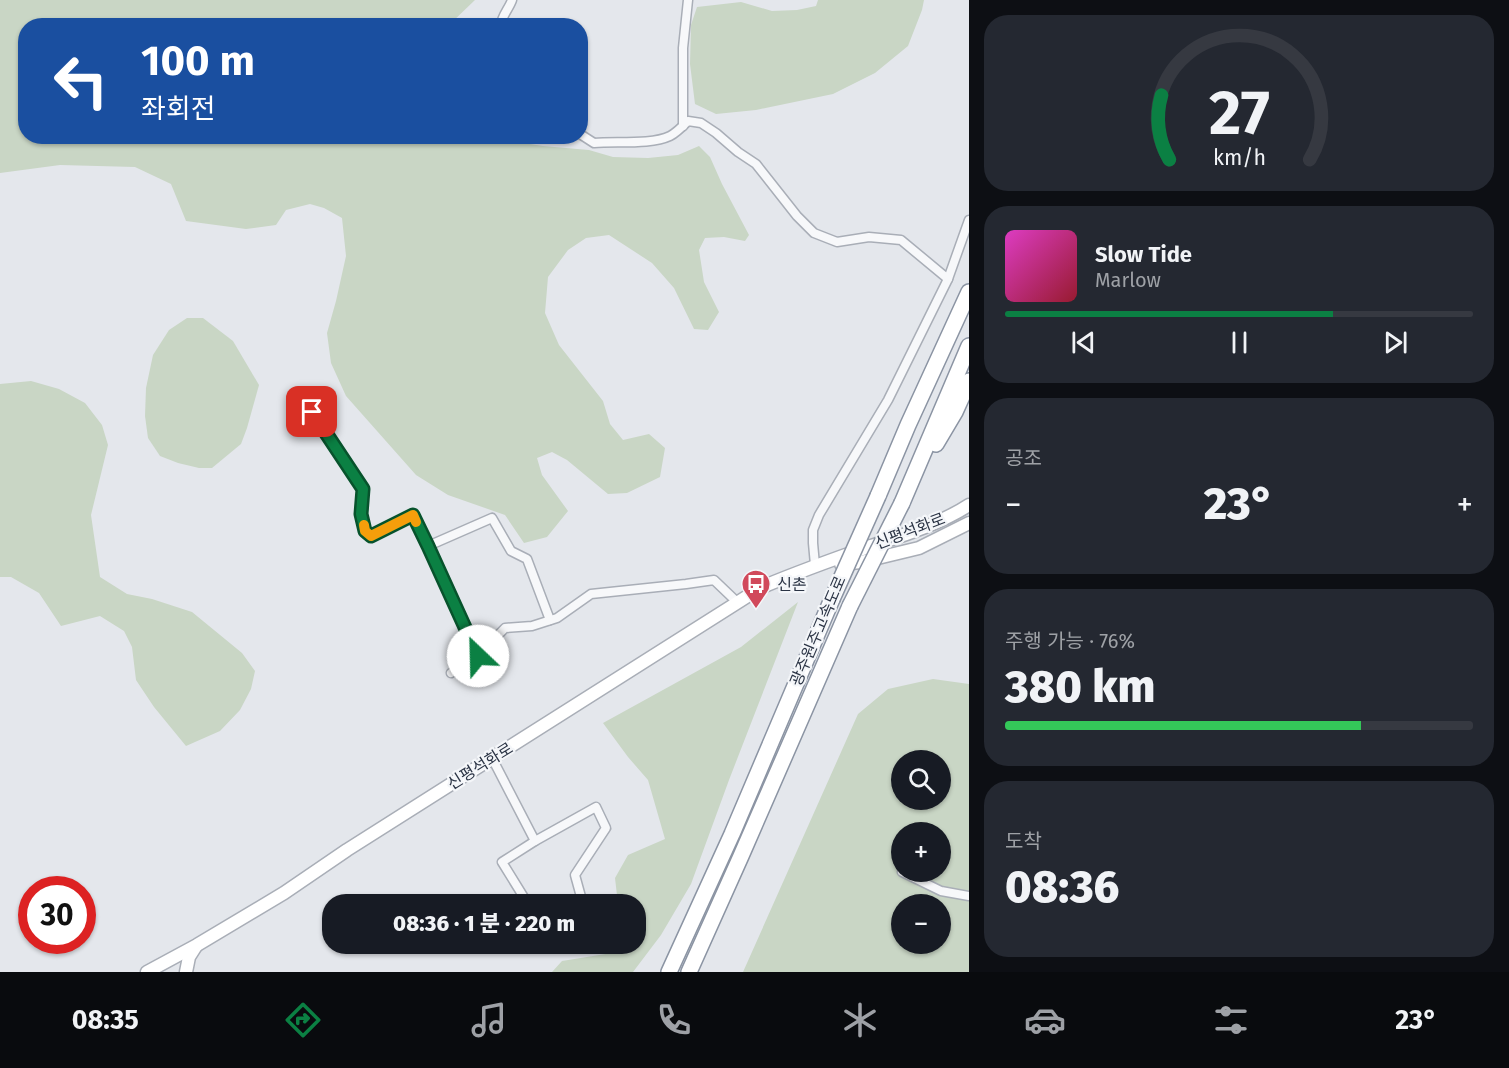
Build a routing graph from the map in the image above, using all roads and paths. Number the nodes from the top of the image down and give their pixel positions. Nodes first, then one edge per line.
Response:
1 (512, 0) edge
2 (688, 0) edge
3 (502, 18) edge
4 (682, 126) junction
5 (588, 139) edge
6 (969, 220) edge
7 (948, 279) junction
8 (969, 292) edge
9 (969, 346) edge
10 (969, 381) edge
11 (312, 412) dead end
12 (910, 484) junction
13 (969, 505) edge
14 (969, 523) edge
15 (428, 546) junction
16 (815, 565) junction
17 (737, 602) junction
18 (550, 620) junction
19 (478, 656) junction
20 (451, 673) dead end
21 (492, 758) junction
22 (535, 841) junction
23 (923, 882) edge
24 (522, 894) edge
25 (580, 894) edge
26 (969, 896) edge
27 (196, 945) junction
28 (147, 972) edge
29 (186, 972) edge
30 (669, 972) edge
31 (689, 972) edge

1 - 3 street
2 - 4 street
4 - 5 street
4 - 7 street
6 - 7 street
7 - 16 street
8 - 30 highway, 광주원주고속도로, bridge
9 - 12 highway, 광주원주고속도로
10 - 12 highway
11 - 15 street
12 - 31 highway, 광주원주고속도로, bridge
13 - 16 main road, 신평석화로
14 - 16 main road, 신평석화로
15 - 18 street
15 - 19 street
16 - 17 main road, 신평석화로
17 - 18 street
17 - 21 main road, 신평석화로
18 - 19 street
19 - 20 street
21 - 22 street
21 - 27 main road, 신평석화로
22 - 24 street
22 - 25 street
23 - 26 street
27 - 28 main road, 신평석화로
27 - 29 main road

